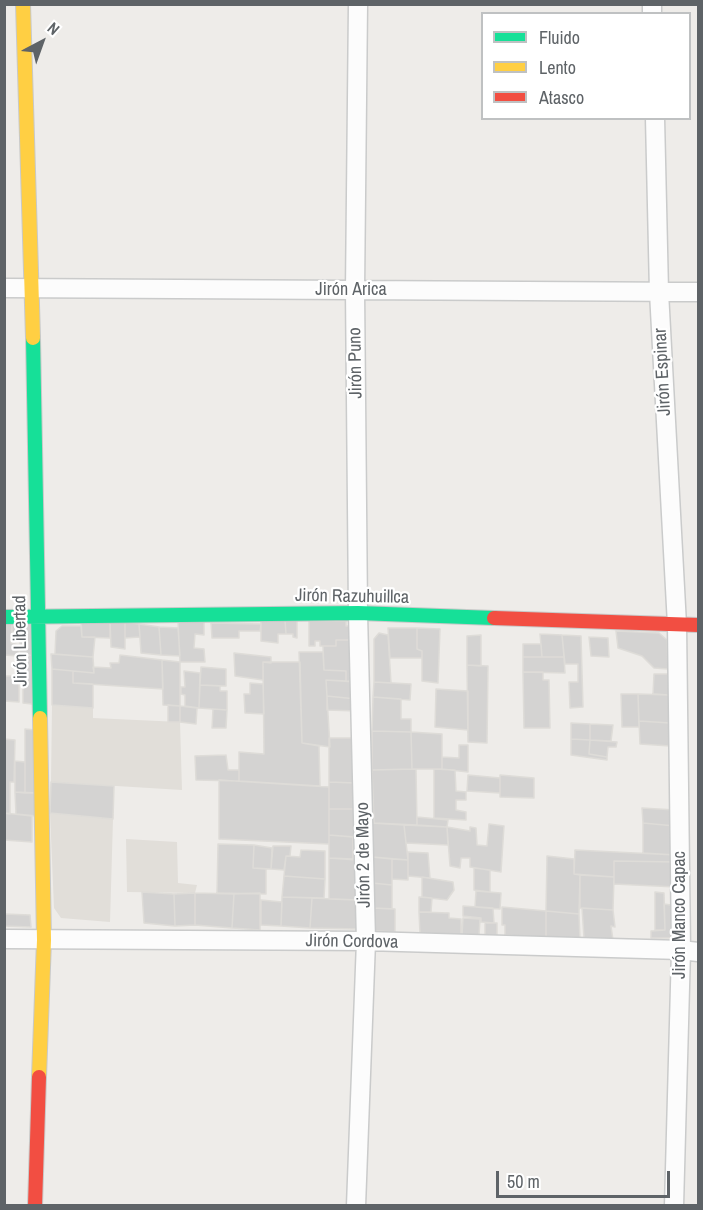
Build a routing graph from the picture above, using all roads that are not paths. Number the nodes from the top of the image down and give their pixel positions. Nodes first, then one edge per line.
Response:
1 (23, 4) edge
2 (358, 4) edge
3 (655, 120) edge
4 (32, 287) junction
5 (4, 288) edge
6 (355, 290) junction
7 (659, 292) junction
8 (699, 292) edge
9 (358, 613) junction
10 (4, 616) edge
11 (39, 618) junction
12 (676, 625) junction
13 (699, 625) edge
14 (4, 939) edge
15 (44, 940) junction
16 (366, 941) junction
17 (690, 951) edge
18 (35, 1206) edge
19 (356, 1206) edge
20 (674, 1206) edge

1 - 4 street, Jirón Libertad
2 - 6 street, Jirón Puno
3 - 7 street, Jirón Espinar
4 - 5 street, Jirón Arica
4 - 6 street, Jirón Arica
4 - 11 street, Jirón Libertad
6 - 7 street, Jirón Arica
6 - 9 street, Jirón Puno
7 - 8 street, Jirón Arica
7 - 12 street, Jirón Espinar
9 - 11 street, Jirón Razuhuillca
9 - 12 street, Jirón Razuhuillca
9 - 16 street, Jirón 2 de Mayo
10 - 11 street, Jirón Razuhuillca
11 - 15 street, Jirón Libertad
12 - 13 street, Jirón Razuhuillca
12 - 17 street, Jirón Manco Capac
14 - 15 street, Jirón Cordova
15 - 16 street, Jirón Cordova
15 - 18 street, Jirón Libertad
16 - 17 street, Jirón Cordova
16 - 19 street, Jirón 2 de Mayo
17 - 20 street, Jirón Manco Capac

